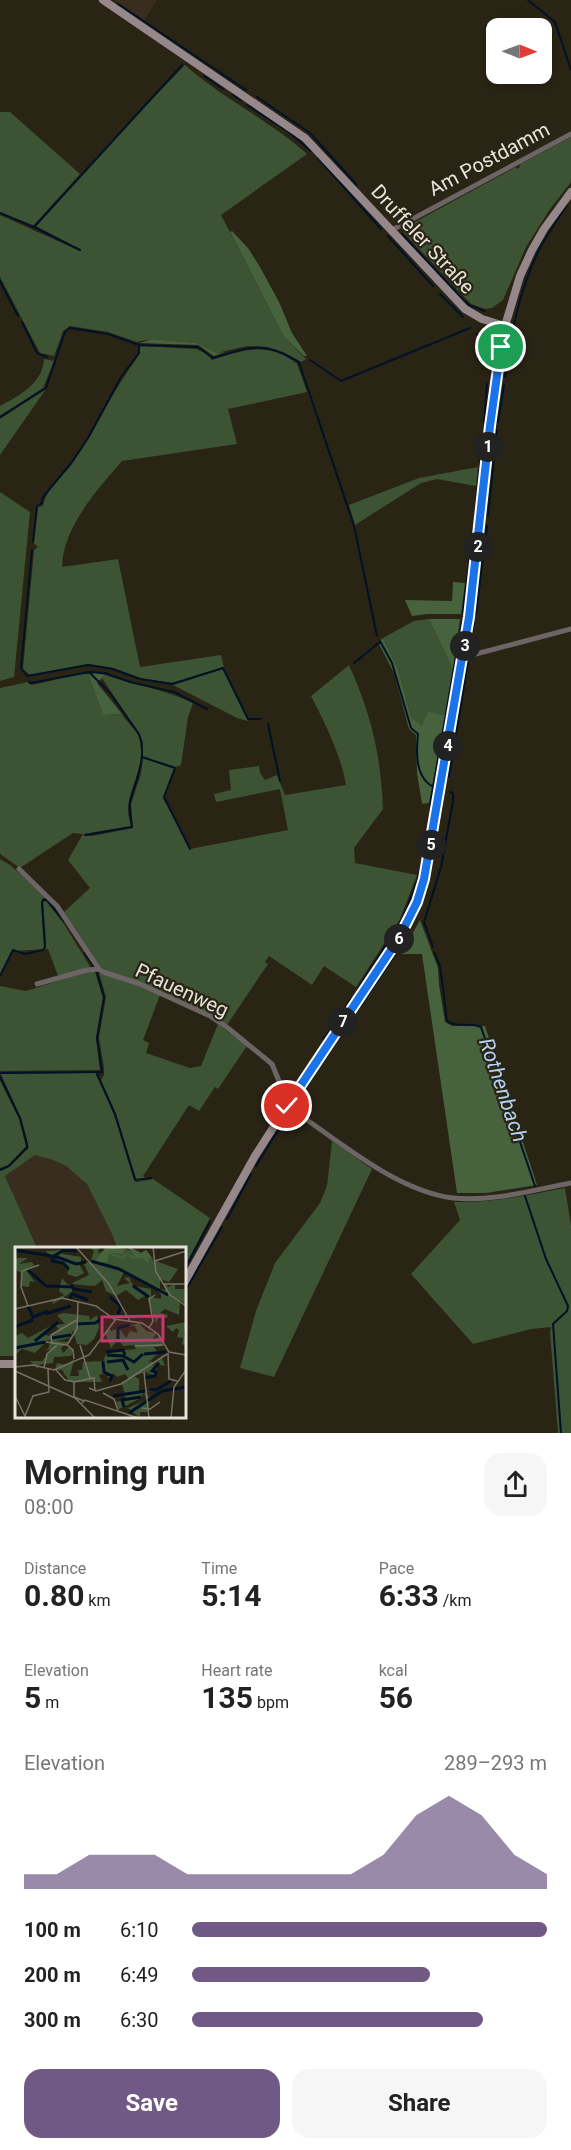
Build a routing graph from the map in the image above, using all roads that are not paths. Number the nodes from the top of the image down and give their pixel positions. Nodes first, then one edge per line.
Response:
1 (103, 0) edge
2 (571, 134) edge
3 (571, 192) edge
4 (392, 230) junction
5 (505, 326) junction
6 (571, 629) edge
7 (463, 654) junction
8 (19, 869) dead end
9 (99, 969) junction
10 (37, 984) dead end
11 (289, 1103) junction
12 (571, 1183) edge
13 (186, 1279) edge

1 - 4 street, Druffeler Straße
2 - 4 street, Am Postdamm
3 - 5 street
4 - 5 street, Druffeler Straße
5 - 7 street
6 - 7 street
7 - 11 street
8 - 9 street
9 - 10 street
9 - 11 street, Pfauenweg
11 - 12 street
11 - 13 street

